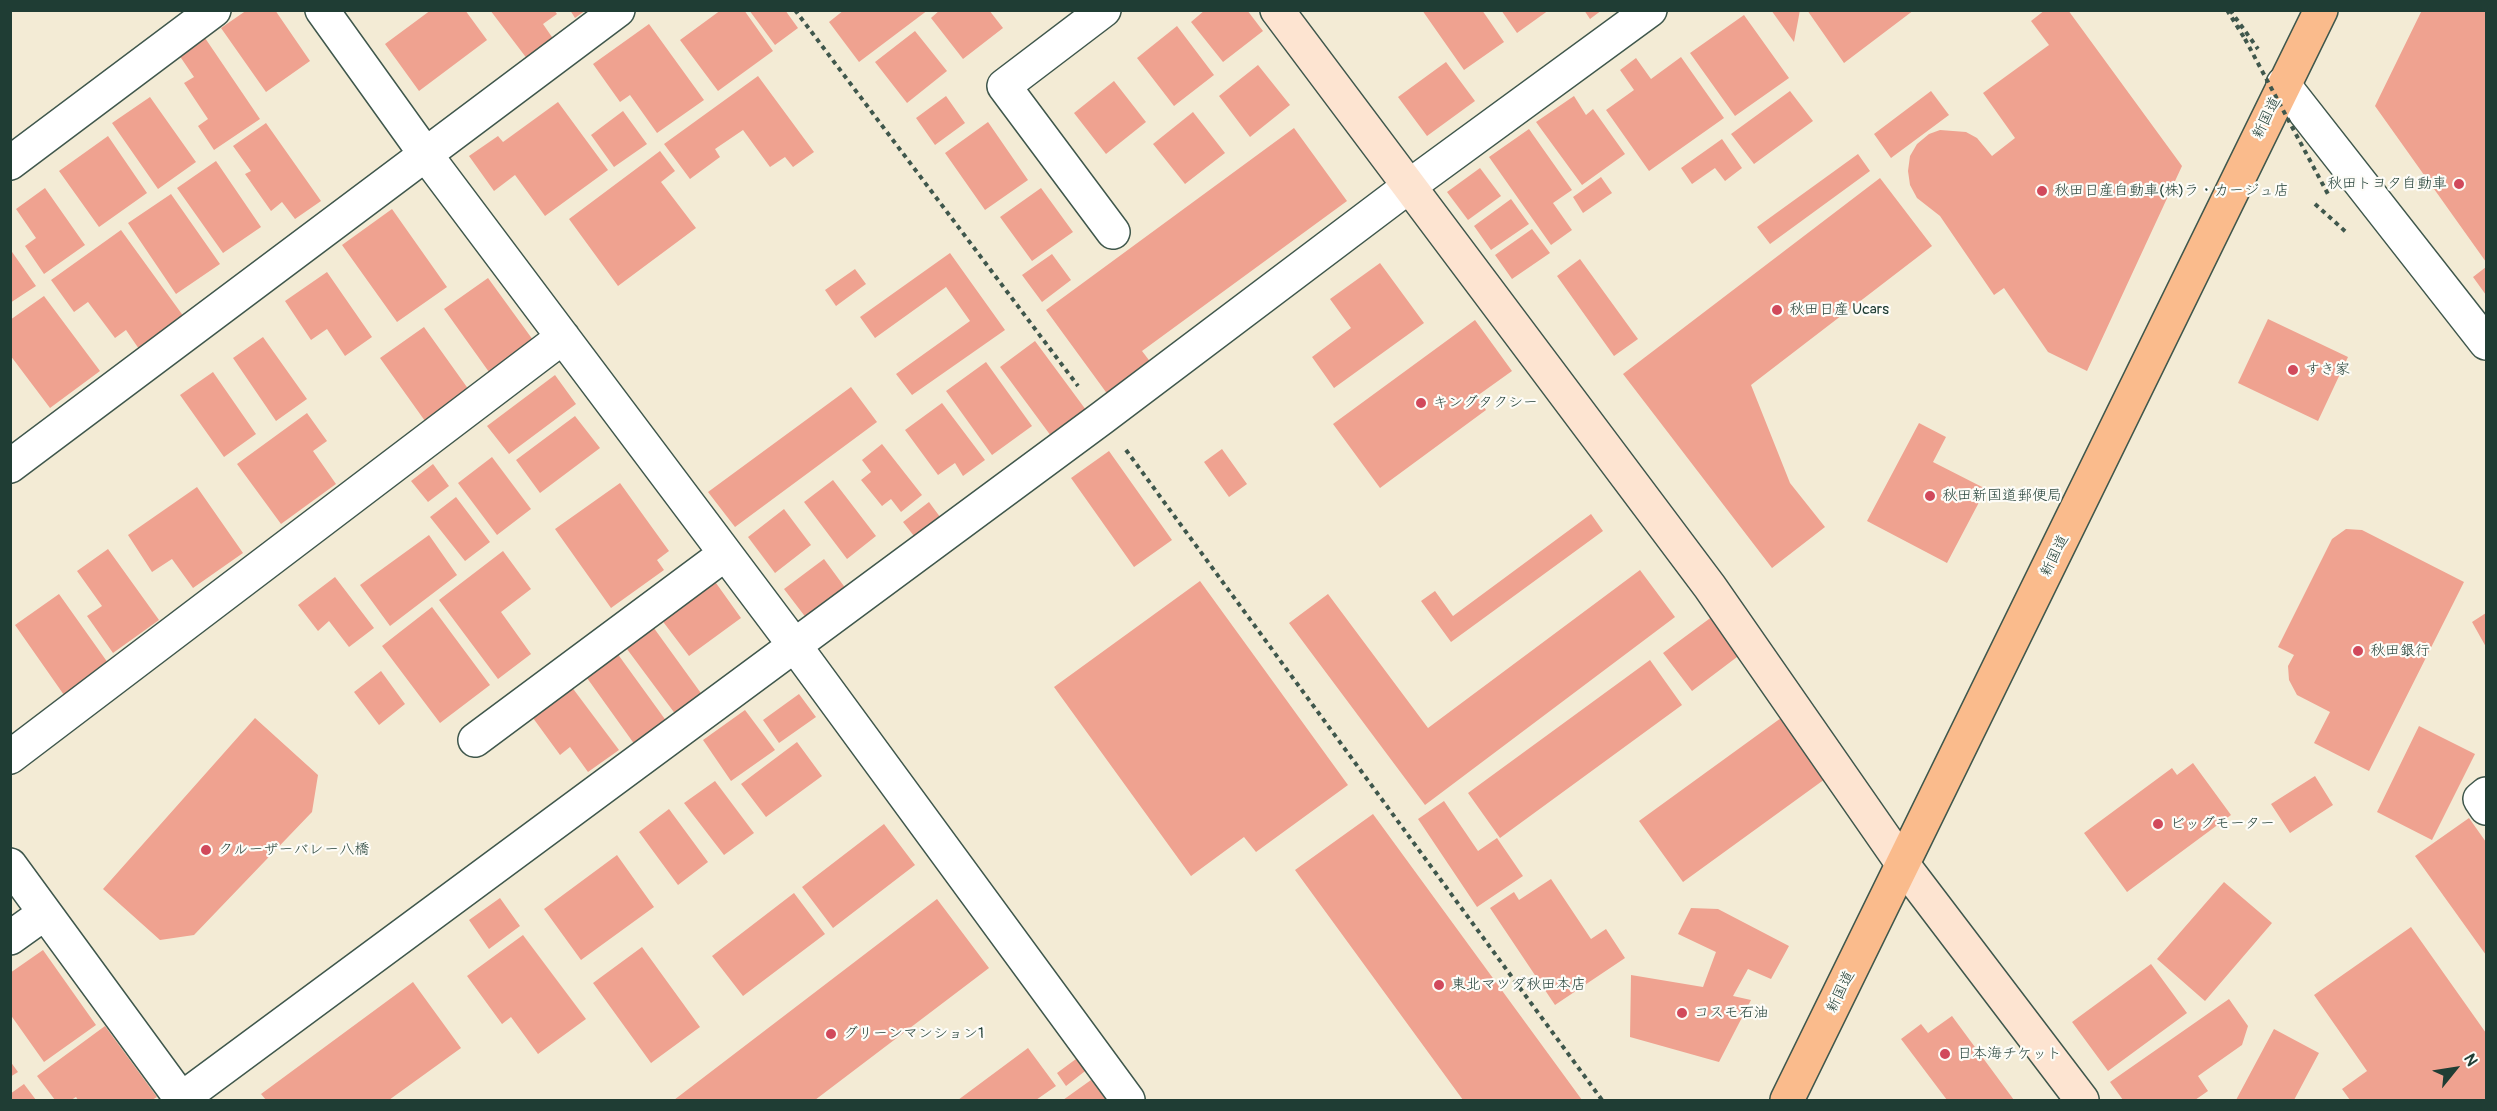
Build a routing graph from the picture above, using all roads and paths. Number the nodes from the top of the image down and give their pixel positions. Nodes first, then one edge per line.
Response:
1 (213, 10) edge
2 (322, 10) edge
3 (618, 10) edge
4 (795, 10) edge
5 (1104, 10) edge
6 (1277, 10) edge
7 (1650, 10) edge
8 (2228, 10) edge
9 (2321, 10) edge
10 (2245, 31) dead end
11 (2283, 84) junction
12 (426, 155) junction
13 (10, 163) edge
14 (1408, 187) junction
15 (2329, 196) dead end
16 (1113, 232) dead end
17 (563, 337) junction
18 (2487, 343) edge
19 (1102, 418) junction
20 (10, 466) edge
21 (725, 554) junction
22 (795, 646) junction
23 (475, 740) dead end
24 (10, 757) edge
25 (2487, 794) edge
26 (2487, 808) edge
27 (10, 865) edge
28 (1904, 866) junction
29 (45, 913) junction
30 (10, 938) edge
31 (181, 1100) edge
32 (1128, 1101) edge
33 (1602, 1101) edge
34 (1787, 1101) edge
35 (2082, 1101) edge

1 - 13 street
2 - 12 street
3 - 12 street
4 - 19 path
5 - 16 street
6 - 14 street
7 - 14 street
8 - 10 path
8 - 15 path, bridge
9 - 11 main road, 新国道
11 - 18 street
11 - 28 main road, 新国道
12 - 17 street
12 - 20 street
14 - 19 street
14 - 28 street
17 - 21 street
17 - 24 street
19 - 22 street
19 - 33 path
21 - 22 street
21 - 23 street
22 - 31 street
22 - 32 street
25 - 26 street
27 - 29 street
28 - 34 main road, 新国道
28 - 35 street
29 - 30 street
29 - 31 street

